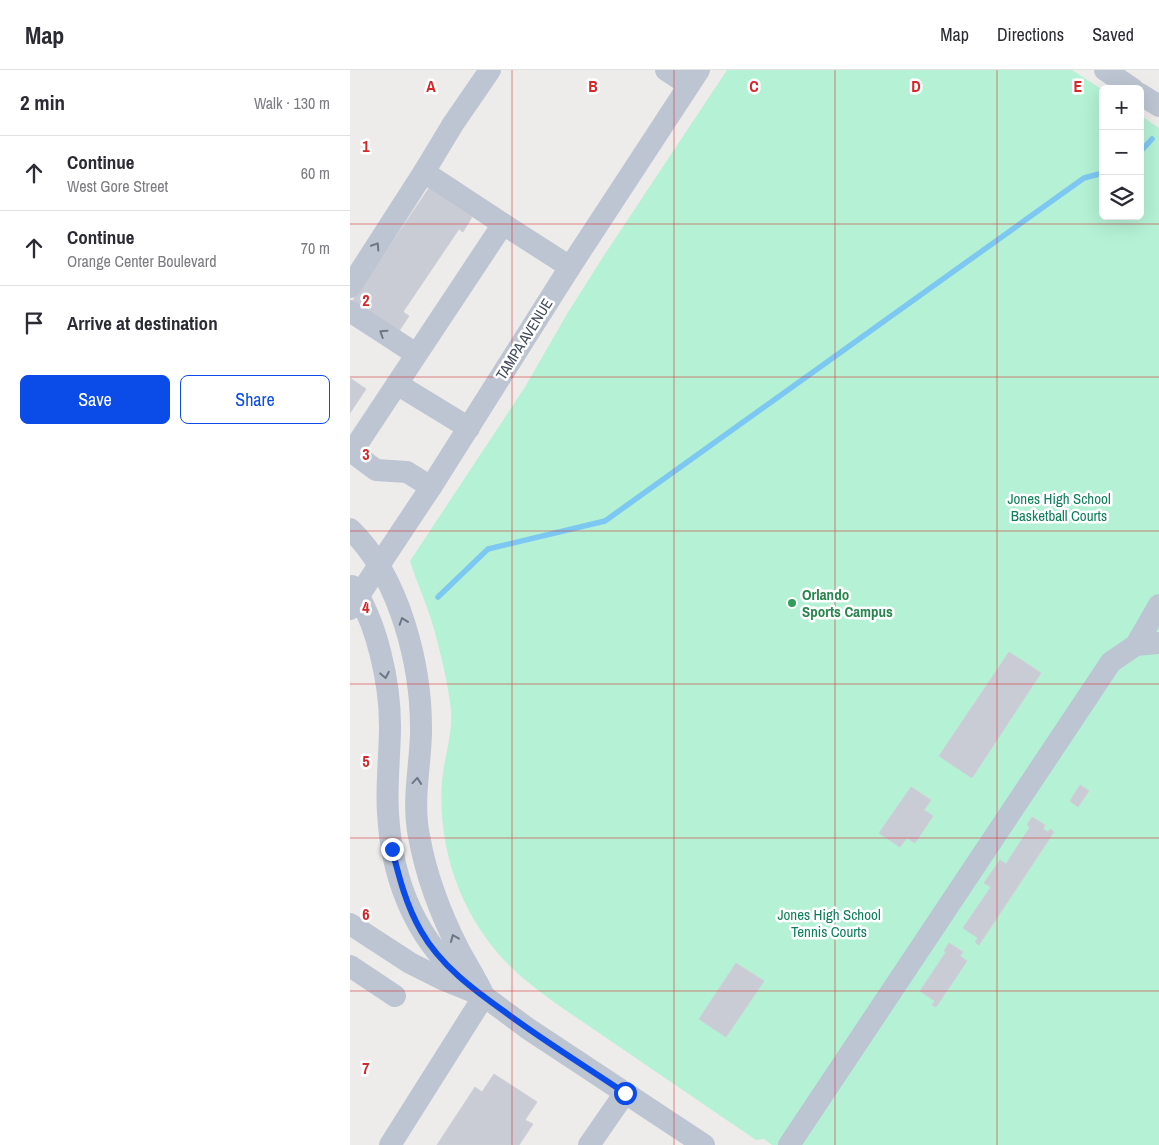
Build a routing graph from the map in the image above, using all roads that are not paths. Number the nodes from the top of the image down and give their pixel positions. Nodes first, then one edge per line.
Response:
1 (490, 70) edge
2 (666, 70) edge
3 (1105, 70) edge
4 (694, 78) edge
5 (1127, 85) edge
6 (1144, 97) edge
7 (1159, 106) edge
8 (424, 172) junction
9 (503, 224) junction
10 (570, 266) junction
11 (350, 287) edge
12 (350, 311) edge
13 (416, 354) junction
14 (397, 384) junction
15 (468, 428) junction
16 (351, 452) edge
17 (431, 487) junction
18 (350, 529) edge
19 (379, 566) junction
20 (353, 596) edge
21 (1159, 605) edge
22 (1159, 643) edge
23 (1136, 645) junction
24 (350, 924) edge
25 (374, 940) junction
26 (350, 966) edge
27 (396, 996) dead end
28 (484, 996) junction
29 (625, 1093) junction
30 (693, 1142) edge
31 (390, 1145) edge
32 (589, 1145) edge
33 (788, 1145) edge

1 - 8 street
2 - 4 street
3 - 5 street
4 - 10 street, TAMPA AVENUE
6 - 7 street
8 - 9 street
11 -> 8 street
9 - 10 street
9 - 13 street
10 - 15 street, TAMPA AVENUE
13 -> 12 street
13 - 14 street
14 - 15 street
14 - 16 street
15 - 17 street, TAMPA AVENUE
16 - 17 street
17 - 19 street, TAMPA AVENUE
18 - 19 street
19 - 20 street, TAMPA AVENUE
28 -> 19 street
20 -> 28 street
21 - 23 street
22 - 23 street
23 - 33 street
24 - 25 street
25 - 26 street
25 - 28 street
26 - 27 street
28 - 29 street
28 - 31 street
29 - 30 street
29 - 32 street

